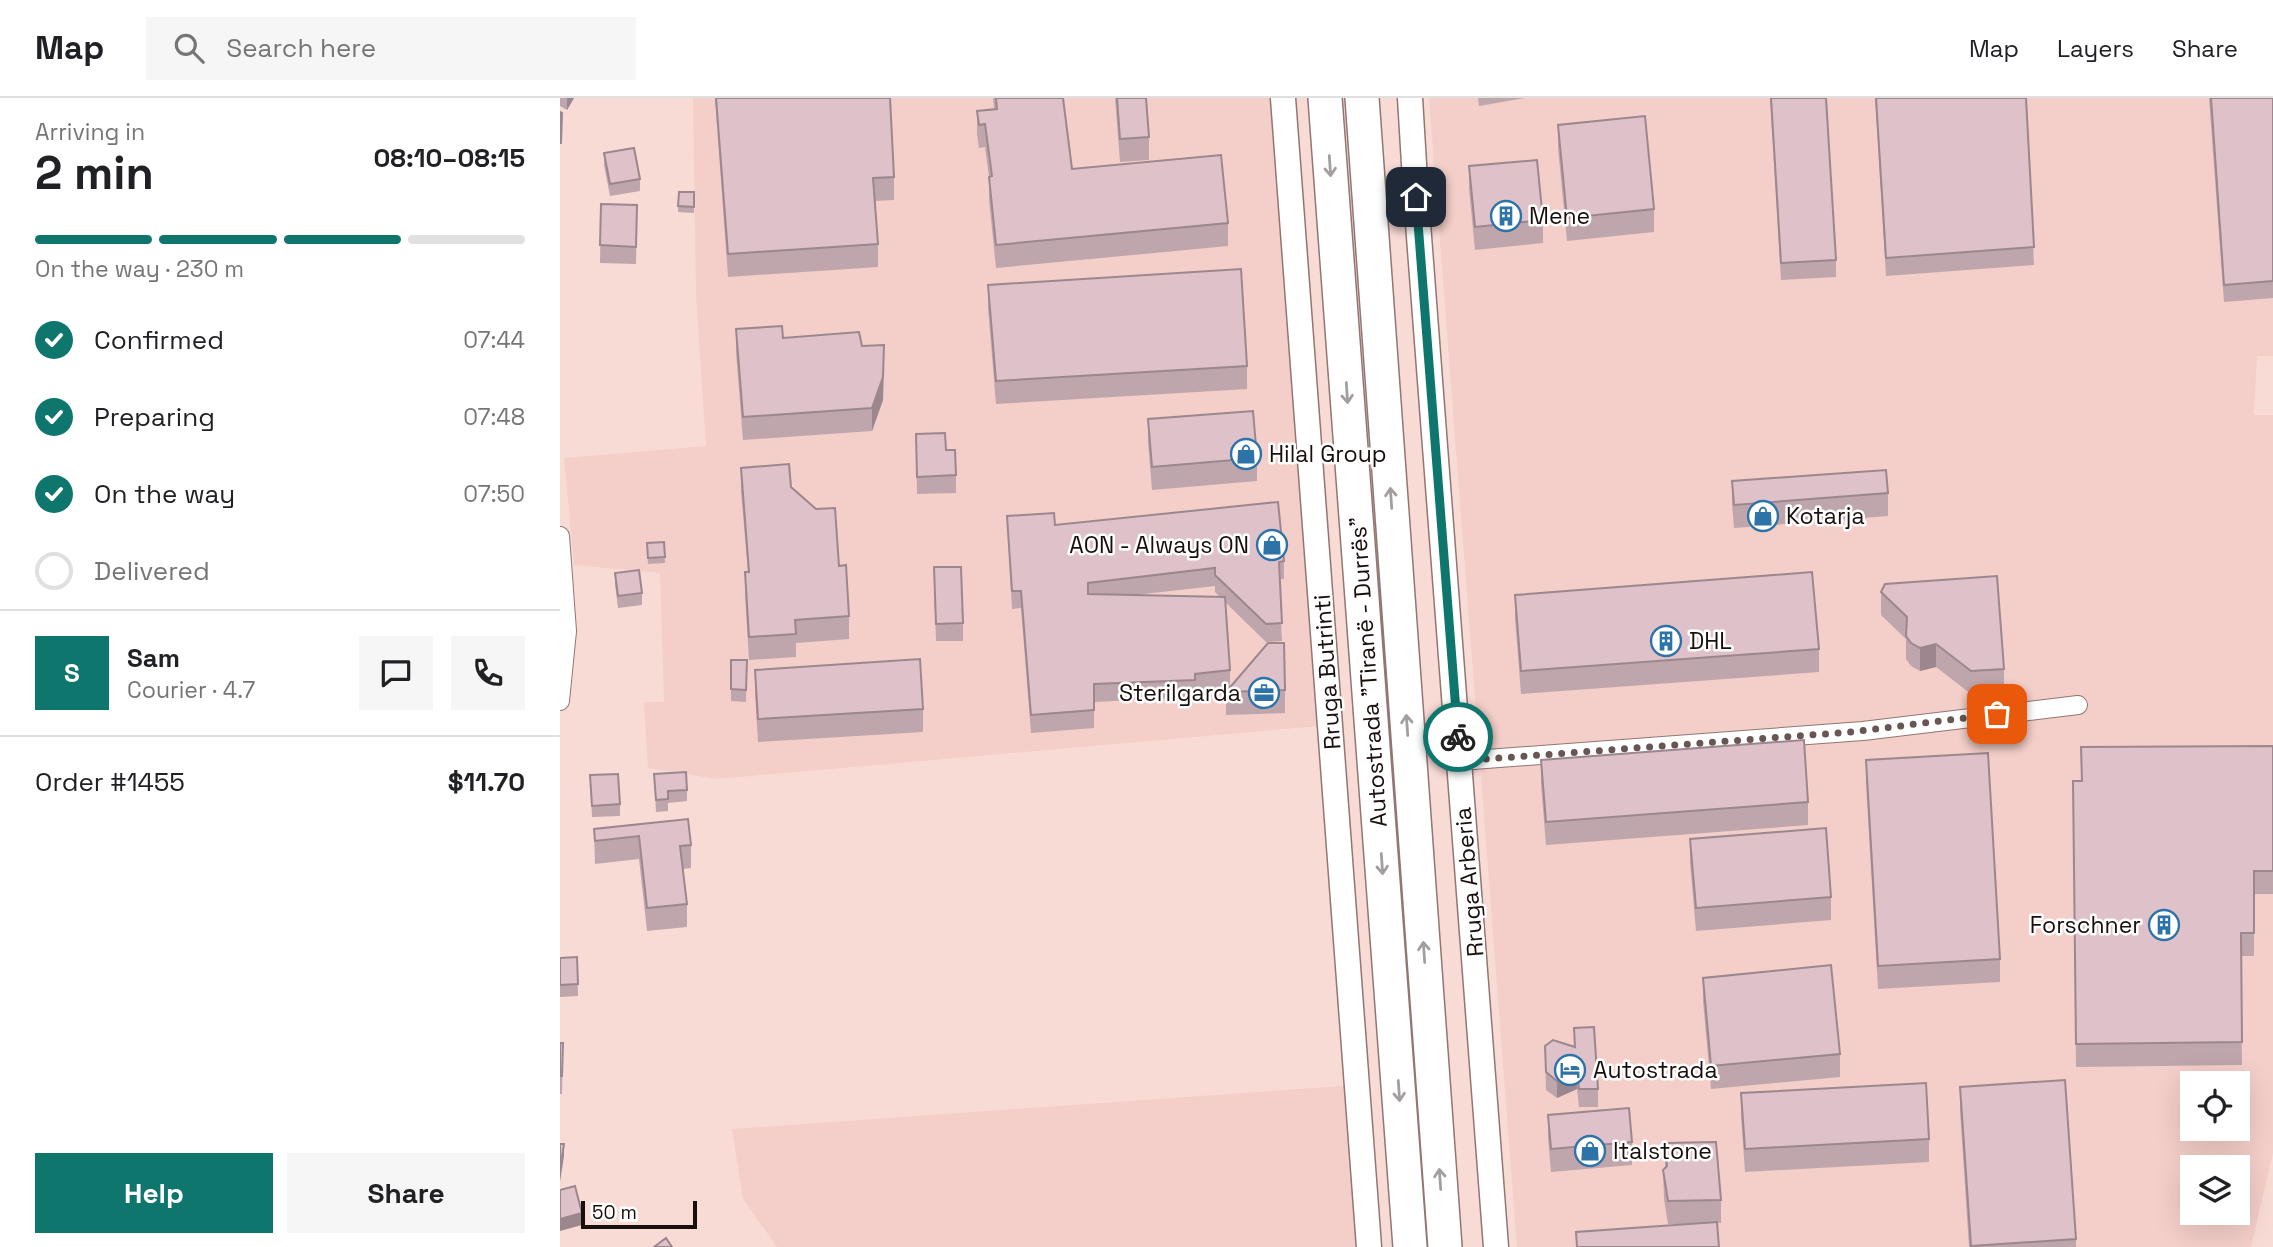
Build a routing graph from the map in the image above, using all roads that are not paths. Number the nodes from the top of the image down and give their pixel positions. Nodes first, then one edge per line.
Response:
1 (1283, 98) edge
2 (1325, 98) edge
3 (1362, 98) edge
4 (1410, 98) edge
5 (560, 536) edge
6 (560, 701) edge
7 (2078, 705) dead end
8 (1460, 761) junction
9 (1369, 1247) edge
10 (1410, 1247) edge
11 (1445, 1247) edge
12 (1496, 1247) edge

1 - 9 main road, Rruga Butrinti
2 -> 10 highway, Autostrada "Tiranë - Durrës"
11 -> 3 highway, Autostrada "Tiranë - Durrës"
4 - 8 main road, Rruga Arberia
5 - 6 street
7 - 8 street
8 - 12 main road, Rruga Arberia

